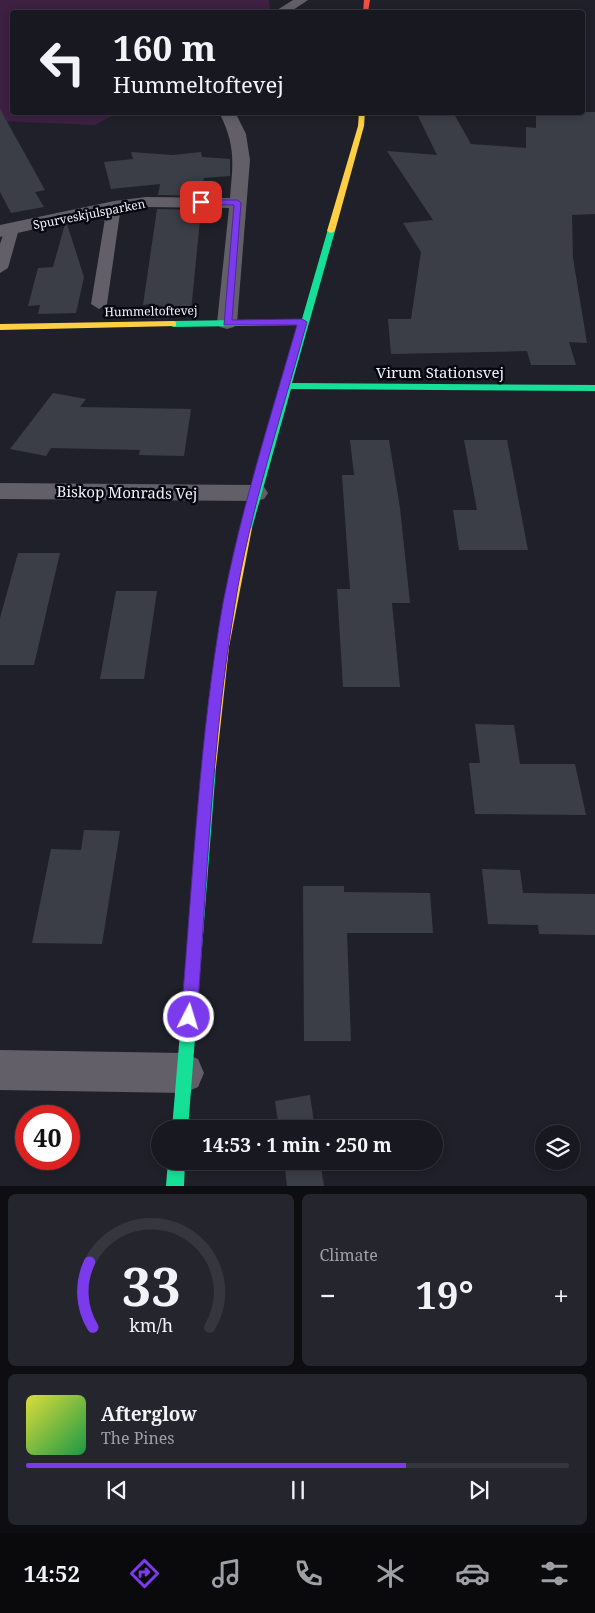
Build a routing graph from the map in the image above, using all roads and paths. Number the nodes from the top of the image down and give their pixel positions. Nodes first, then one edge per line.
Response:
1 (302, 0) edge
2 (284, 10) edge
3 (228, 115) edge
4 (362, 115) edge
5 (238, 203) junction
6 (114, 206) junction
7 (6, 230) edge
8 (0, 268) edge
9 (99, 304) dead end
10 (302, 322) junction
11 (227, 323) junction
12 (0, 327) edge
13 (285, 386) junction
14 (595, 388) edge
15 (0, 491) edge
16 (255, 494) junction
17 (0, 1070) edge
18 (184, 1073) junction
19 (181, 1120) edge
20 (176, 1170) edge
21 (175, 1186) edge

1 - 2 street
3 - 5 street
4 - 10 street
5 - 6 street, Spurveskjulsparken
5 - 11 street
6 - 7 street, Spurveskjulsparken
6 - 9 lane
7 - 8 lane
10 - 11 street, Hummeltoftevej
10 - 13 street
11 - 12 street, Hummeltoftevej
13 - 14 street, Virum Stationsvej
13 - 16 street
15 - 16 street, Biskop Monrads Vej
16 - 18 street
17 - 18 street
18 - 19 street
20 - 21 street

